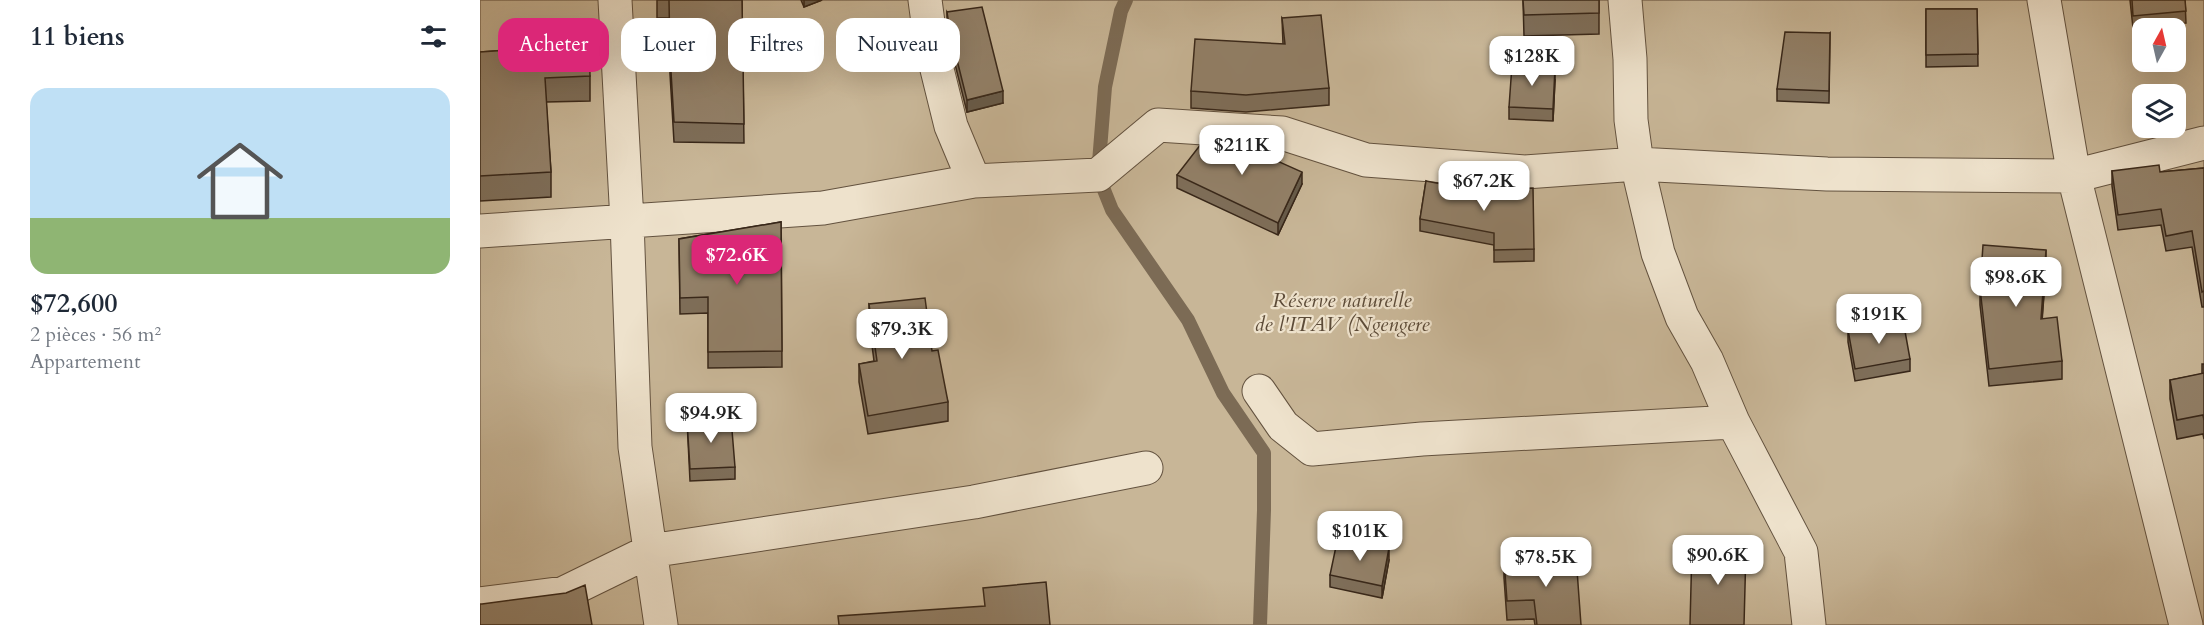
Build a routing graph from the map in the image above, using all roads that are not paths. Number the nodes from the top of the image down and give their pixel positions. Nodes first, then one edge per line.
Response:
1 (615, 0) edge
2 (925, 0) edge
3 (1624, 0) edge
4 (2044, 0) edge
5 (2204, 143) edge
6 (1637, 164) junction
7 (2074, 176) junction
8 (974, 182) junction
9 (627, 221) junction
10 (480, 231) edge
11 (1259, 391) dead end
12 (1733, 422) junction
13 (1146, 468) dead end
14 (650, 551) junction
15 (480, 604) edge
16 (661, 625) edge
17 (1809, 625) edge
18 (2186, 625) edge

1 - 9 street
2 - 8 street
3 - 6 street
4 - 7 street
5 - 7 street
6 - 7 street
6 - 8 street
6 - 12 street
7 - 18 street
8 - 9 street
9 - 10 street
9 - 14 street
11 - 12 street
12 - 17 street
13 - 14 street
14 - 15 street
14 - 16 street

